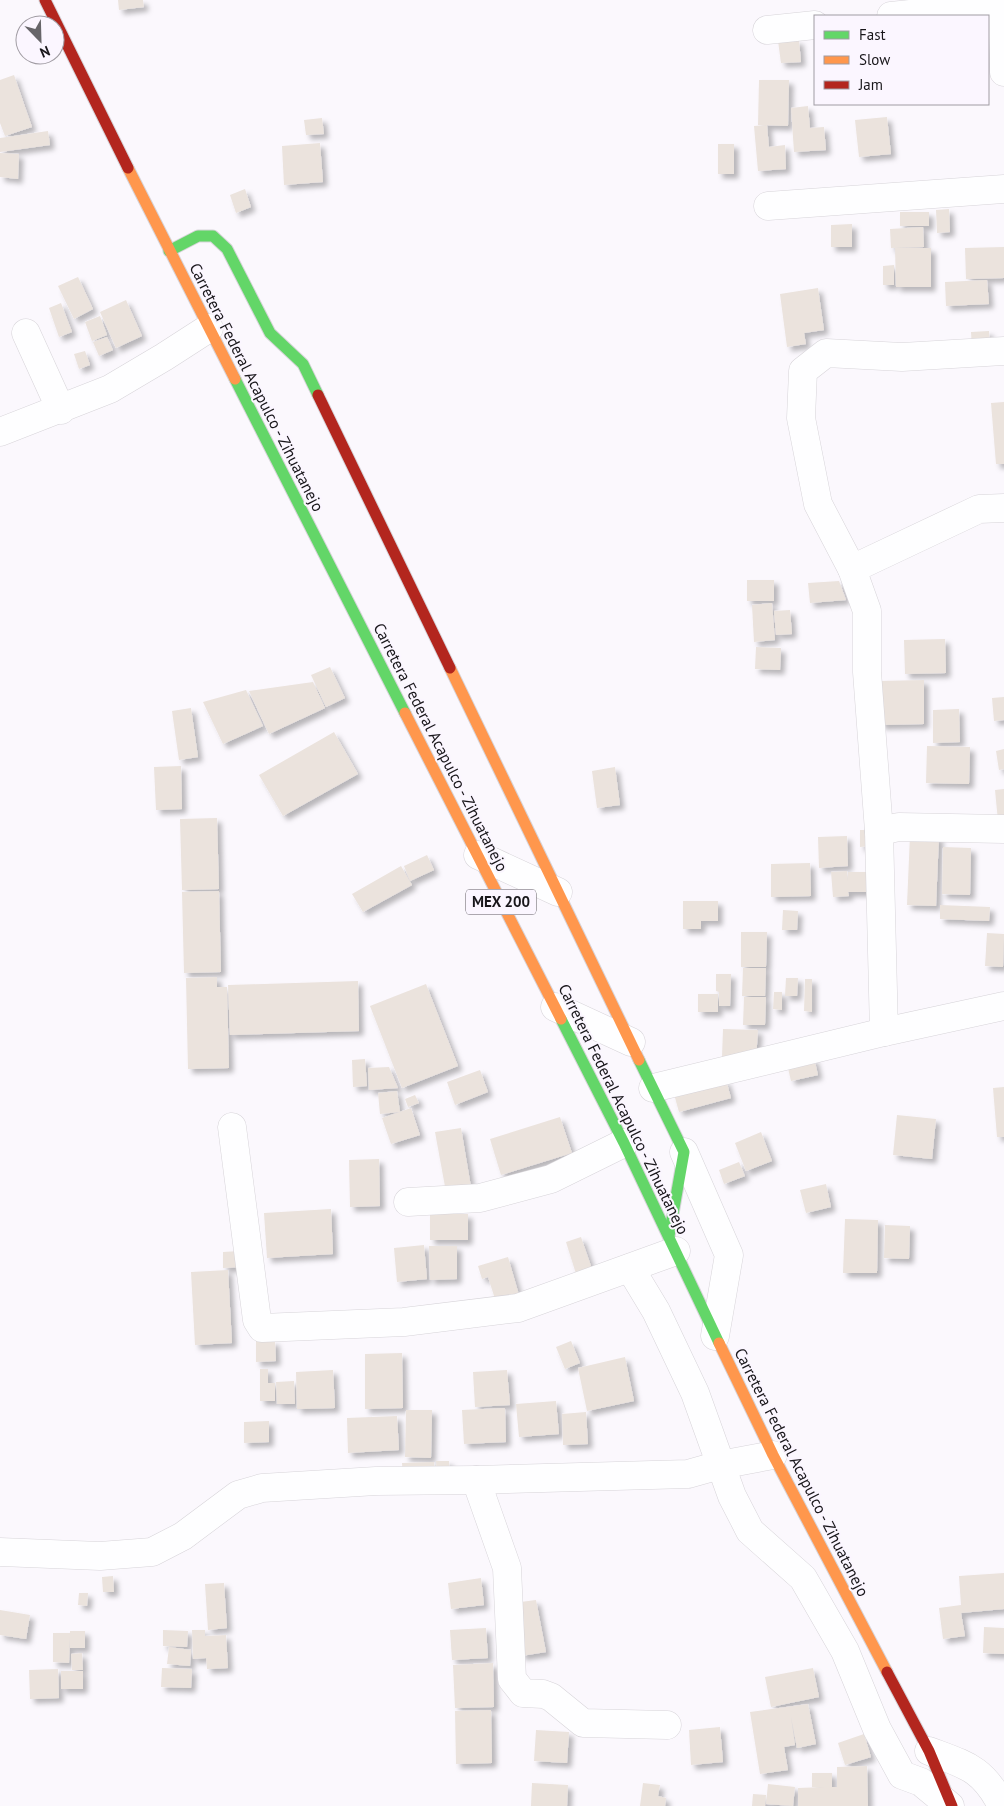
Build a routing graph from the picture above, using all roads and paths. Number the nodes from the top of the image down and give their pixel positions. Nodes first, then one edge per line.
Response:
1 (45, 0) edge
2 (1003, 2) edge
3 (899, 15) edge
4 (814, 25) edge
5 (767, 30) dead end
6 (1004, 72) edge
7 (1004, 188) edge
8 (768, 206) dead end
9 (168, 251) junction
10 (209, 328) junction
11 (26, 333) dead end
12 (1004, 351) edge
13 (61, 410) junction
14 (0, 432) edge
15 (1004, 508) edge
16 (852, 569) junction
17 (1004, 828) edge
18 (879, 831) junction
19 (478, 855) junction
20 (558, 892) junction
21 (1004, 1006) edge
22 (555, 1007) junction
23 (884, 1032) junction
24 (631, 1042) junction
25 (653, 1088) junction
26 (232, 1127) dead end
27 (624, 1143) junction
28 (684, 1152) junction
29 (408, 1202) dead end
30 (673, 1244) junction
31 (630, 1268) junction
32 (715, 1336) junction
33 (773, 1455) junction
34 (720, 1465) junction
35 (476, 1480) junction
36 (0, 1552) edge
37 (667, 1725) dead end
38 (929, 1751) junction
39 (951, 1806) edge
40 (1002, 1806) edge

1 - 9 main road, Carretera Federal Acapulco - Zihuatanejo / MEX 200
2 - 3 street
2 - 6 street
4 - 5 street
7 - 8 street
9 - 10 main road, Carretera Federal Acapulco - Zihuatanejo / MEX 200
9 - 20 main road
10 - 13 street
10 - 19 main road, Carretera Federal Acapulco - Zihuatanejo / MEX 200
11 - 13 street
12 - 16 street
13 - 14 street
15 - 16 street
16 - 18 street
17 - 18 street
18 - 23 street
19 - 20 street
19 - 22 main road, Carretera Federal Acapulco - Zihuatanejo / MEX 200
20 - 24 main road
21 - 23 street
22 - 24 street
22 - 27 main road, Carretera Federal Acapulco - Zihuatanejo / MEX 200
23 - 25 street
24 - 25 main road
25 - 28 main road
26 - 31 street
27 - 29 street
27 - 30 main road, Carretera Federal Acapulco - Zihuatanejo / MEX 200
28 - 30 main road
28 - 32 street
30 - 31 street
30 - 32 main road, Carretera Federal Acapulco - Zihuatanejo / MEX 200
31 - 34 street
32 - 33 main road, Carretera Federal Acapulco - Zihuatanejo / MEX 200
33 - 34 street
33 - 38 main road, Carretera Federal Acapulco - Zihuatanejo / MEX 200
34 - 35 street
34 - 39 street
35 - 36 street
35 - 37 street
38 - 39 main road, Carretera Federal Acapulco - Zihuatanejo / MEX 200
38 - 40 street

